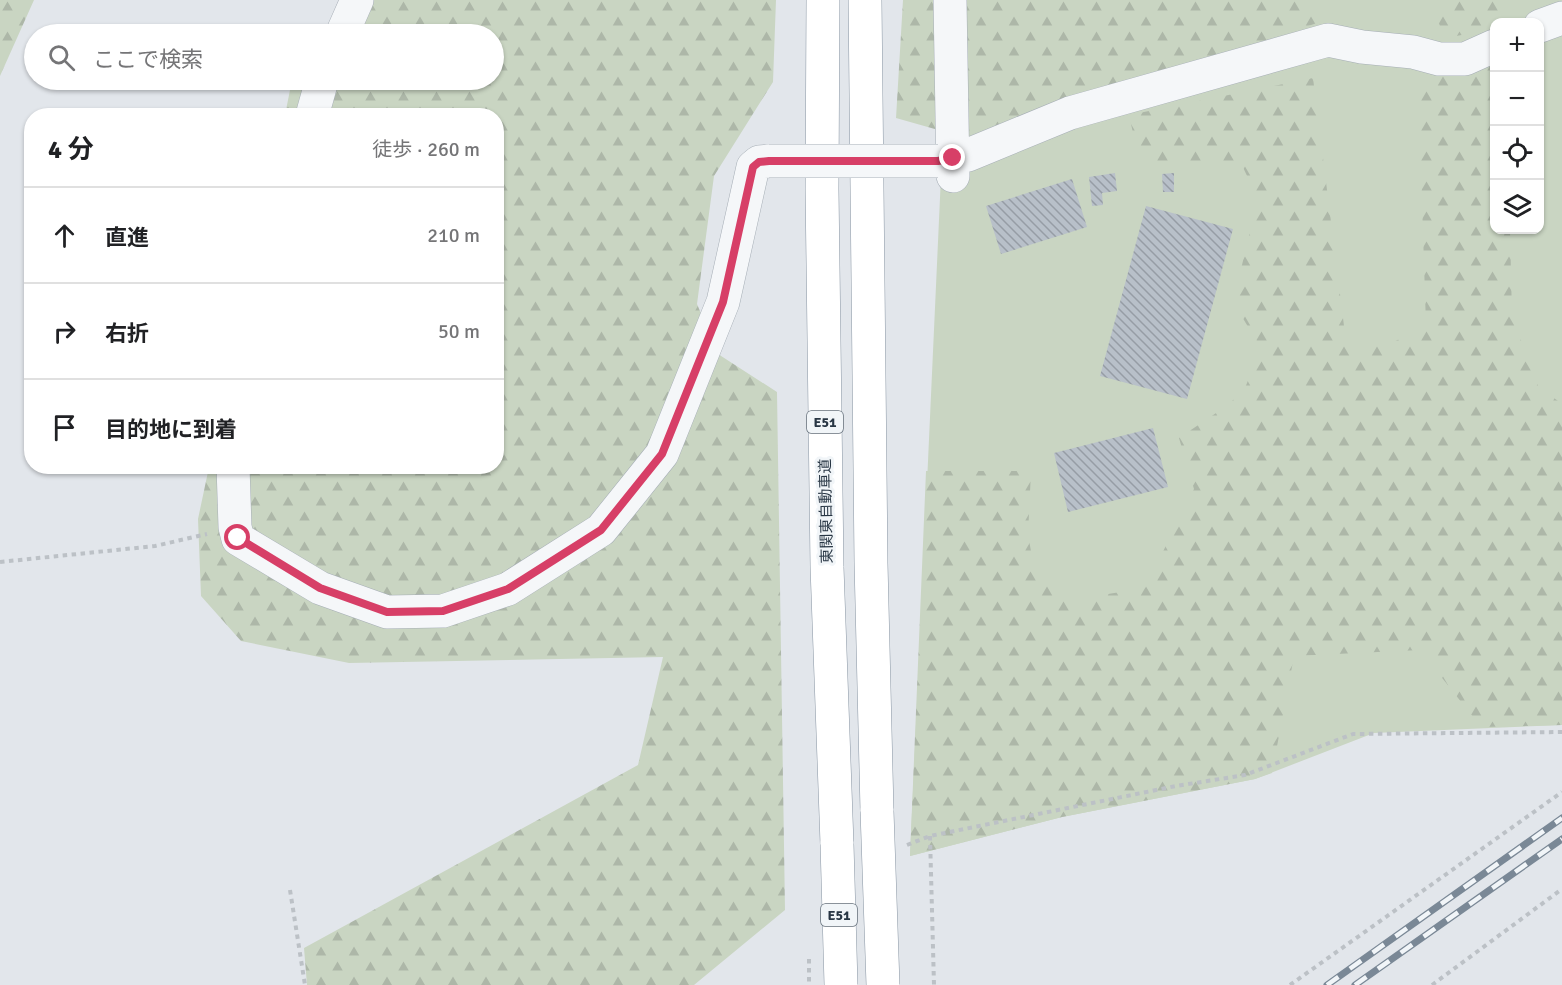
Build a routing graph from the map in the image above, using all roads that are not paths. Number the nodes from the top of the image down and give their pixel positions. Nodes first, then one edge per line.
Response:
1 (357, 0) edge
2 (823, 0) edge
3 (865, 0) edge
4 (950, 0) edge
5 (1562, 18) edge
6 (346, 24) edge
7 (1544, 24) edge
8 (1490, 48) edge
9 (319, 90) edge
10 (314, 108) edge
11 (948, 165) junction
12 (233, 474) edge
13 (841, 985) edge
14 (883, 985) edge

1 - 6 lane
2 - 13 highway, 東関東自動車道 / E51, bridge
3 - 14 highway, bridge
4 - 11 lane
5 - 7 lane
8 - 11 lane
9 - 10 lane
11 - 12 lane, bridge

